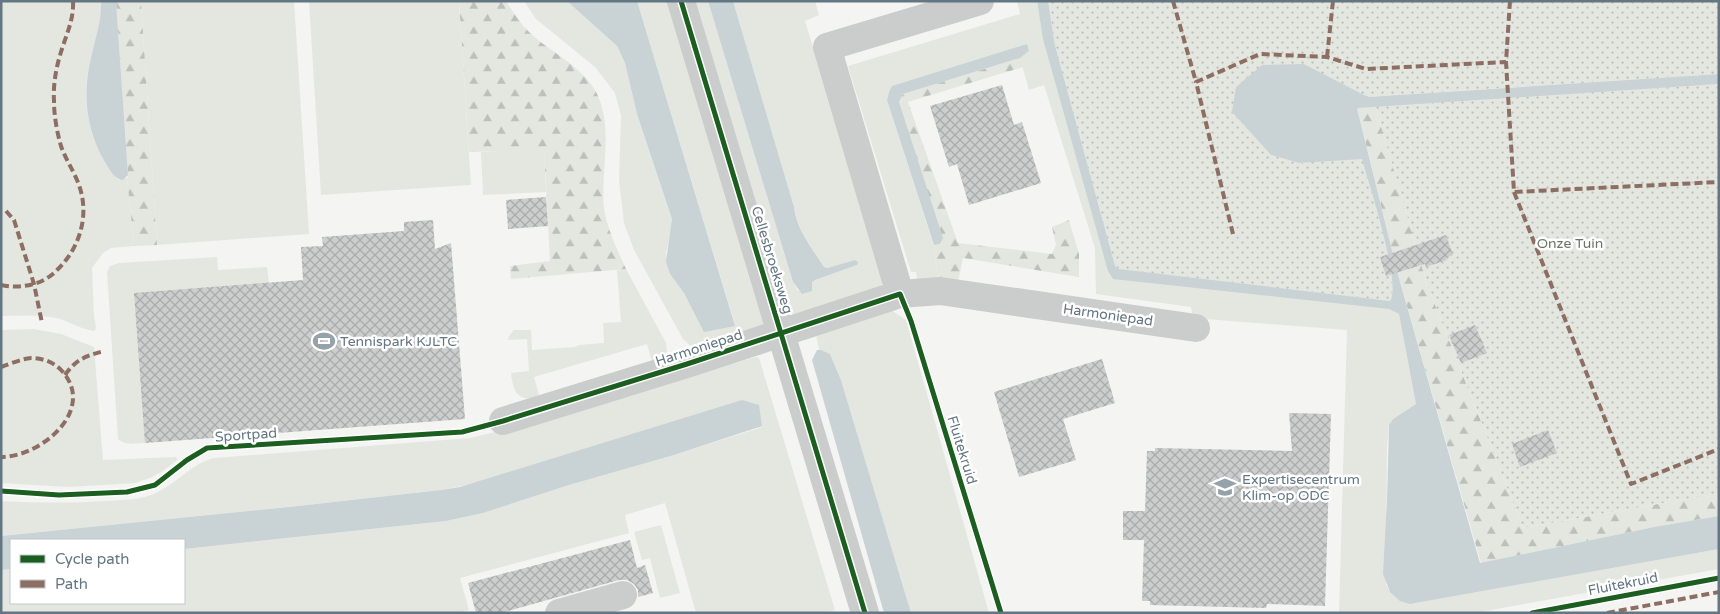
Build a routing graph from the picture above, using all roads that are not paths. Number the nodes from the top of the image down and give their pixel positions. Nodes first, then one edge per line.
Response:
1 (681, 1) edge
2 (980, 1) edge
3 (900, 294) junction
4 (1196, 328) dead end
5 (782, 333) junction
6 (503, 421) dead end
7 (623, 595) dead end
8 (559, 613) edge
9 (865, 613) edge

1 - 5 street, Cellesbroeksweg
2 - 3 street
3 - 4 street, Harmoniepad
3 - 5 street, Harmoniepad
5 - 6 street, Harmoniepad
5 - 9 street, Cellesbroeksweg
7 - 8 street

